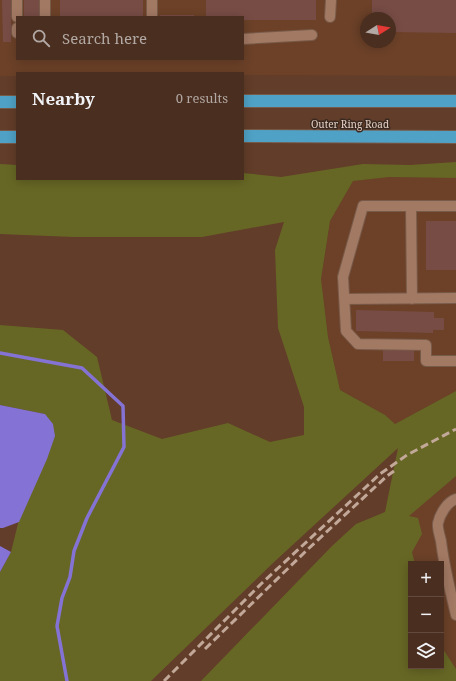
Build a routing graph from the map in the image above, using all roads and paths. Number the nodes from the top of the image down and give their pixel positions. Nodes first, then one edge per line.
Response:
1 (17, 0) edge
2 (45, 0) edge
3 (152, 0) edge
4 (330, 0) edge
5 (17, 16) edge
6 (45, 16) edge
7 (152, 16) edge
8 (330, 17) dead end
9 (312, 35) dead end
10 (244, 39) edge
11 (456, 100) edge
12 (244, 101) edge
13 (0, 102) edge
14 (16, 102) edge
15 (244, 136) edge
16 (0, 137) edge
17 (16, 137) edge
18 (456, 137) edge
19 (411, 206) junction
20 (456, 206) edge
21 (456, 298) edge
22 (344, 299) junction
23 (412, 299) junction
24 (456, 361) edge
25 (456, 499) edge
26 (456, 615) edge

1 - 5 lane
2 - 6 lane
3 - 7 lane
4 - 8 lane
9 - 10 lane
11 - 12 highway
13 - 14 highway
15 - 18 highway, Outer Ring Road
16 - 17 highway
19 - 20 lane
19 - 22 lane
19 - 23 lane
21 - 23 lane
22 - 23 lane
22 - 24 lane
25 - 26 lane

